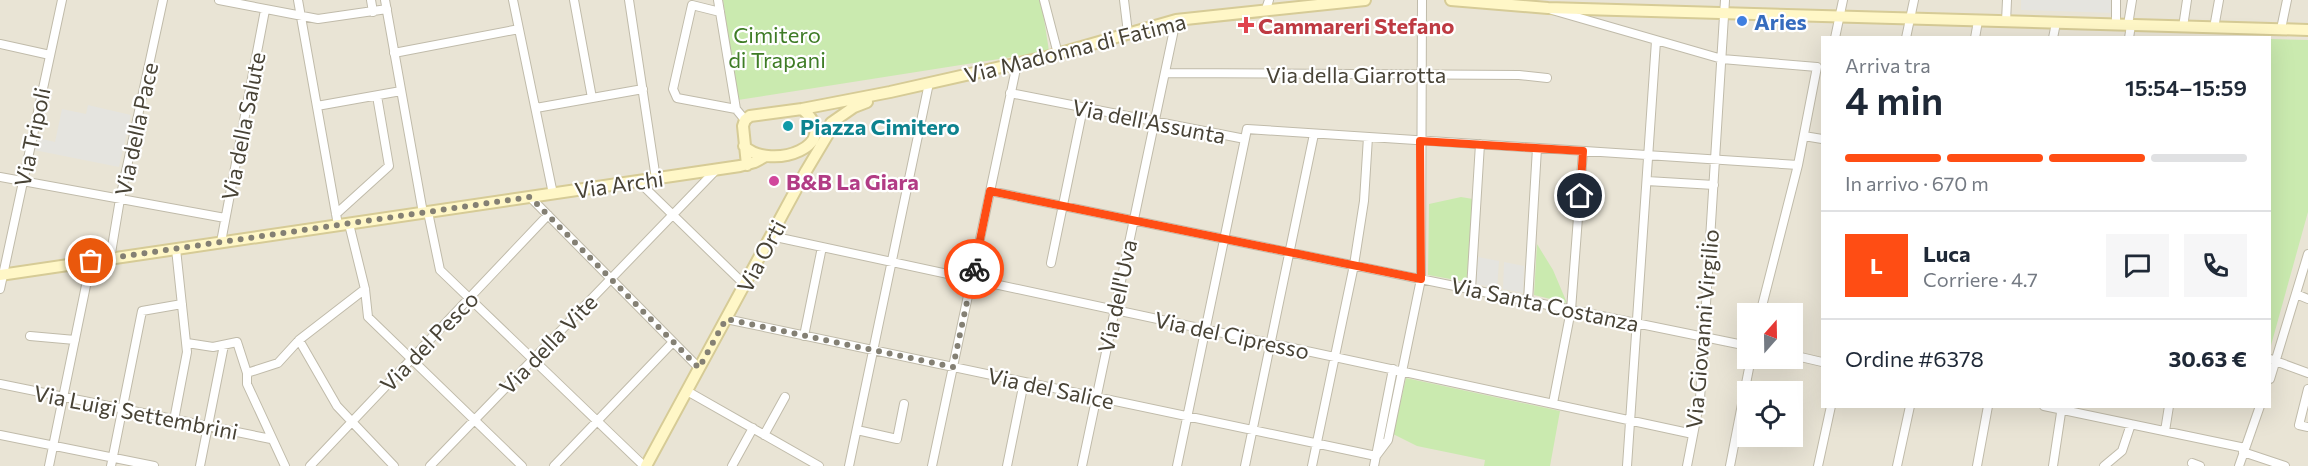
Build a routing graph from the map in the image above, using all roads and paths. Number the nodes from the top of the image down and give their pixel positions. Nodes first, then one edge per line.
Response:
1 (62, 0) edge
2 (164, 0) edge
3 (219, 0) edge
4 (298, 0) edge
5 (371, 0) edge
6 (385, 0) edge
7 (513, 0) edge
8 (574, 0) edge
9 (629, 0) edge
10 (718, 0) edge
11 (1044, 0) edge
12 (1124, 0) edge
13 (1365, 0) edge
14 (1422, 0) edge
15 (1451, 0) edge
16 (1725, 0) edge
17 (1843, 0) edge
18 (1914, 0) edge
19 (2007, 0) edge
20 (2116, 0) edge
21 (2132, 0) edge
22 (2187, 0) edge
23 (2219, 0) edge
24 (2287, 0) edge
25 (1267, 5) edge
26 (1548, 8) junction
27 (387, 9) junction
28 (265, 10) junction
29 (373, 12) junction
30 (720, 12) junction
31 (1725, 14) junction
32 (1839, 16) junction
33 (301, 17) junction
34 (1910, 19) junction
35 (1176, 20) junction
36 (1978, 21) junction
37 (2006, 22) junction
38 (2056, 23) junction
39 (2116, 25) junction
40 (2129, 25) junction
41 (2183, 27) junction
42 (2214, 27) junction
43 (519, 29) junction
44 (2281, 29) junction
45 (2308, 30) edge
46 (1128, 33) junction
47 (1835, 36) edge
48 (1906, 36) edge
49 (1975, 36) edge
50 (2053, 36) edge
51 (2129, 36) edge
52 (1656, 41) junction
53 (0, 44) edge
54 (394, 53) junction
55 (1058, 54) junction
56 (50, 55) junction
57 (1722, 59) junction
58 (1017, 63) junction
59 (1820, 64) edge
60 (1165, 73) junction
61 (1421, 75) junction
62 (1547, 78) dead end
63 (929, 83) junction
64 (643, 89) junction
65 (401, 92) junction
66 (890, 92) junction
67 (1010, 93) junction
68 (377, 96) junction
69 (592, 98) junction
70 (317, 106) junction
71 (734, 106) junction
72 (536, 108) junction
73 (1083, 108) junction
74 (802, 109) junction
75 (837, 119) junction
76 (745, 120) junction
77 (1154, 122) junction
78 (1314, 134) junction
79 (1804, 136) junction
80 (1368, 137) junction
81 (1245, 139) junction
82 (1821, 139) edge
83 (813, 141) junction
84 (1420, 141) junction
85 (1480, 144) junction
86 (744, 146) junction
87 (1537, 148) junction
88 (1583, 151) junction
89 (1646, 153) junction
90 (764, 157) junction
91 (1718, 158) junction
92 (1798, 165) junction
93 (743, 166) junction
94 (716, 170) junction
95 (806, 171) junction
96 (0, 177) edge
97 (656, 178) junction
98 (638, 181) junction
99 (23, 182) junction
100 (1646, 184) junction
101 (1714, 188) junction
102 (990, 191) junction
103 (554, 194) junction
104 (530, 197) junction
105 (120, 199) junction
106 (1063, 206) junction
107 (426, 212) junction
108 (673, 214) junction
109 (548, 215) junction
110 (225, 218) junction
111 (1134, 220) junction
112 (341, 221) junction
113 (771, 236) junction
114 (1224, 239) junction
115 (221, 242) junction
116 (822, 247) junction
117 (176, 249) junction
118 (1290, 252) junction
119 (2308, 254) edge
120 (110, 259) junction
121 (91, 261) junction
122 (892, 262) junction
123 (1051, 263) dead end
124 (1354, 265) junction
125 (2, 275) edge
126 (610, 279) junction
127 (972, 279) junction
128 (1421, 279) junction
129 (746, 285) junction
130 (0, 289) edge
131 (1471, 289) junction
132 (365, 290) junction
133 (2296, 294) junction
134 (469, 298) junction
135 (2308, 299) edge
136 (1528, 301) junction
137 (1763, 303) edge
138 (182, 304) junction
139 (1115, 309) junction
140 (1571, 310) junction
141 (726, 319) junction
142 (1637, 323) junction
143 (1205, 329) junction
144 (30, 336) dead end
145 (804, 336) junction
146 (1705, 337) junction
147 (75, 340) junction
148 (299, 340) junction
149 (673, 342) junction
150 (187, 343) junction
151 (1270, 343) junction
152 (1737, 344) edge
153 (224, 345) junction
154 (873, 351) junction
155 (1335, 356) junction
156 (1803, 358) edge
157 (412, 359) junction
158 (533, 360) junction
159 (2273, 360) edge
160 (1821, 362) edge
161 (953, 367) junction
162 (699, 368) junction
163 (1749, 369) edge
164 (1398, 370) junction
165 (247, 373) junction
166 (2308, 374) edge
167 (1024, 382) junction
168 (0, 384) edge
169 (2308, 388) edge
170 (687, 391) junction
171 (63, 397) junction
172 (785, 397) dead end
173 (1096, 398) junction
174 (1553, 403) junction
175 (904, 404) dead end
176 (1831, 408) edge
177 (1910, 408) edge
178 (1988, 408) edge
179 (2062, 408) edge
180 (2169, 408) edge
181 (2259, 408) edge
182 (122, 409) junction
183 (1187, 417) junction
184 (174, 420) junction
185 (475, 420) junction
186 (1630, 420) junction
187 (352, 421) junction
188 (597, 421) junction
189 (2131, 424) junction
190 (207, 427) junction
191 (753, 428) junction
192 (2308, 428) edge
193 (857, 430) junction
194 (1252, 430) junction
195 (2165, 431) junction
196 (1693, 434) junction
197 (0, 435) edge
198 (764, 435) junction
199 (271, 439) junction
200 (1317, 444) junction
201 (53, 446) junction
202 (2244, 450) junction
203 (1376, 456) junction
204 (111, 462) edge
205 (49, 466) edge
206 (154, 466) edge
207 (200, 466) edge
208 (285, 466) edge
209 (309, 466) edge
210 (394, 466) edge
211 (430, 466) edge
212 (522, 466) edge
213 (554, 466) edge
214 (645, 466) edge
215 (732, 466) edge
216 (819, 466) edge
217 (849, 466) edge
218 (933, 466) edge
219 (1007, 466) edge
220 (1082, 466) edge
221 (1177, 466) edge
222 (1245, 466) edge
223 (1312, 466) edge
224 (1374, 466) edge
225 (1628, 466) edge
226 (1687, 466) edge
227 (1730, 466) edge
228 (1818, 466) edge
229 (1897, 466) edge
230 (1977, 466) edge
231 (2053, 466) edge
232 (2104, 466) edge
233 (2239, 466) edge
234 (2285, 466) edge

1 - 56 street, Via Tripoli
2 - 105 street, Via della Pace
3 - 28 street
4 - 33 street
5 - 29 street
6 - 27 street
7 - 43 street
8 - 69 street
9 - 64 street
10 - 30 street
11 - 55 street
12 - 46 street
13 - 25 street, Via Madonna di Fatima
14 - 61 street
15 - 26 street
16 - 31 street
17 - 32 street
18 - 34 street
19 - 37 street
20 - 39 street
21 - 40 street
22 - 41 street
23 - 42 street
24 - 44 street
25 - 35 street, Via Madonna di Fatima
26 - 31 street
26 - 52 street
27 - 29 street
27 - 54 street
28 - 33 street
28 - 110 street, Via della Salute
29 - 33 street
30 - 71 street
30 - 71 street
31 - 32 street
31 - 57 street
32 - 34 street
32 - 47 street
33 - 70 street
34 - 36 street
34 - 48 street
35 - 46 street, Via Madonna di Fatima
35 - 60 street, Via dell'Uva
36 - 37 street
36 - 49 street
37 - 38 street
38 - 39 street
38 - 50 street
39 - 40 street
40 - 41 street
40 - 51 street
41 - 42 street
42 - 44 street
43 - 54 street
43 - 72 street
44 - 45 street
46 - 55 street, Via Madonna di Fatima
52 - 57 street
52 - 89 street
53 - 56 street
54 - 65 street
55 - 58 street, Via Madonna di Fatima
56 - 99 street, Via Tripoli
57 - 59 street
57 - 91 street
58 - 63 street, Via Madonna di Fatima
58 - 67 street
59 - 79 street
60 - 61 street, Via della Giarrotta
60 - 77 street, Via dell'Uva
61 - 62 street, Via della Giarrotta
61 - 84 street
63 - 66 street, Via Madonna di Fatima
63 - 122 street
64 - 69 street
64 - 97 street
65 - 68 street
65 - 107 street
66 - 74 street
66 - 75 street
67 - 73 street, Via dell'Assunta
67 - 102 street
68 - 70 street
68 - 112 street
69 - 72 street
70 - 112 street
71 - 76 street
72 - 103 street
73 - 77 street, Via dell'Assunta
73 - 106 street
74 - 76 street
74 - 83 street
75 - 83 street
75 - 95 street
76 - 86 street
77 - 81 street, Via dell'Assunta
77 - 111 street, Via dell'Uva
78 - 80 street, Via dell'Assunta
78 - 81 street, Via dell'Assunta
78 - 118 street
79 - 82 street
79 - 92 street
80 - 84 street, Via dell'Assunta
80 - 124 street
81 - 114 street
83 - 90 street
83 - 95 street
84 - 85 street, Via dell'Assunta
84 - 128 street
85 - 87 street, Via dell'Assunta
85 - 131 street
86 - 90 street
86 - 93 street
87 - 88 street, Via dell'Assunta
87 - 136 street
88 - 89 street, Via dell'Assunta
88 - 140 street
89 - 91 street, Via dell'Assunta
89 - 100 street
90 - 93 street, Via Archi
91 - 92 street
91 - 101 street, Via Giovanni Virgilio
92 - 137 street
93 - 94 street, Via Archi
94 - 97 street, Via Archi
94 - 108 street, Via della Vite
95 - 113 street, Via Orti
96 - 99 street
97 - 98 street, Via Archi
98 - 103 street, Via Archi
98 - 108 street
99 - 105 street
99 - 125 street, Via Tripoli
100 - 101 street
100 - 142 street
101 - 146 street, Via Giovanni Virgilio
102 - 106 street, Via Santa Costanza
102 - 127 street
103 - 104 street, Via Archi
104 - 107 street, Via Archi
104 - 109 street
105 - 110 street
105 - 120 street, Via della Pace
106 - 111 street, Via Santa Costanza
106 - 123 street
107 - 112 street, Via Archi
107 - 134 street
108 - 126 street, Via della Vite
108 - 129 street
109 - 126 street
109 - 134 street, Via del Pesco
110 - 115 street, Via della Salute
111 - 114 street, Via Santa Costanza
111 - 139 street, Via dell'Uva
112 - 115 street, Via Archi
112 - 132 street
113 - 116 street, Via del Cipresso
113 - 129 street, Via Orti
114 - 118 street, Via Santa Costanza
114 - 143 street
115 - 117 street, Via Archi
116 - 122 street, Via del Cipresso
116 - 145 street
117 - 120 street, Via Archi
117 - 138 street
118 - 124 street, Via Santa Costanza
118 - 151 street
119 - 133 street
120 - 121 street, Via Archi
121 - 125 street, Via Archi
121 - 147 street
122 - 127 street, Via del Cipresso
122 - 154 street
124 - 128 street, Via Santa Costanza
124 - 155 street
125 - 130 street, Via Tripoli
126 - 149 street
126 - 158 street, Via della Vite
127 - 139 street, Via del Cipresso
127 - 161 street
128 - 131 street, Via Santa Costanza
128 - 164 street
129 - 141 street, Via Orti
131 - 136 street, Via Santa Costanza
132 - 148 street
132 - 157 street
133 - 135 street
133 - 159 street
134 - 157 street, Via del Pesco
134 - 158 street
136 - 140 street, Via Santa Costanza
138 - 150 street
138 - 182 street
139 - 143 street, Via del Cipresso
139 - 173 street, Via dell'Uva
140 - 142 street, Via Santa Costanza
140 - 174 street
141 - 145 street, Via del Salice
141 - 162 street, Via Orti
142 - 146 street, Via Santa Costanza
142 - 186 street
143 - 151 street, Via del Cipresso
143 - 183 street
144 - 147 street
145 - 154 street, Via del Salice
146 - 152 street, Via Santa Costanza
146 - 196 street, Via Giovanni Virgilio
147 - 171 street
148 - 165 street
148 - 187 street
149 - 162 street
149 - 188 street
150 - 153 street
150 - 184 street
151 - 155 street, Via del Cipresso
151 - 194 street
153 - 165 street
153 - 190 street
154 - 161 street, Via del Salice
154 - 193 street
155 - 164 street, Via del Cipresso
155 - 200 street
156 - 160 street
157 - 185 street
157 - 187 street, Via del Pesco
158 - 185 street, Via della Vite
158 - 188 street
159 - 166 street
161 - 167 street, Via del Salice
161 - 218 street
162 - 170 street, Via Orti
163 - 227 street
164 - 174 street, Via del Cipresso
164 - 203 street
165 - 199 street
167 - 173 street, Via del Salice
167 - 219 street
168 - 171 street, Via Luigi Settembrini
169 - 192 street
170 - 191 street
170 - 214 street, Via Orti
171 - 182 street, Via Luigi Settembrini
171 - 201 street
172 - 198 street
173 - 183 street, Via del Salice
173 - 220 street, Via dell'Uva
174 - 186 street, Via del Cipresso
175 - 193 street
176 - 228 street
177 - 229 street
178 - 230 street
179 - 189 street
179 - 231 street
180 - 195 street
181 - 202 street
182 - 184 street, Via Luigi Settembrini
182 - 204 street
183 - 194 street, Via del Salice
183 - 221 street
184 - 190 street, Via Luigi Settembrini
185 - 211 street, Via della Vite
185 - 212 street
186 - 196 street, Via del Cipresso
186 - 225 street
187 - 209 street, Via del Pesco
187 - 210 street
188 - 213 street
188 - 214 street
189 - 195 street
189 - 232 street
190 - 199 street, Via Luigi Settembrini
190 - 207 street
191 - 198 street
191 - 215 street
193 - 217 street
194 - 200 street, Via del Salice
194 - 222 street
195 - 202 street
196 - 226 street, Via Giovanni Virgilio
197 - 201 street
198 - 216 street
199 - 208 street
200 - 203 street, Via del Salice
200 - 223 street
201 - 204 street
201 - 205 street
202 - 233 street
202 - 234 street
203 - 224 street
204 - 206 street

